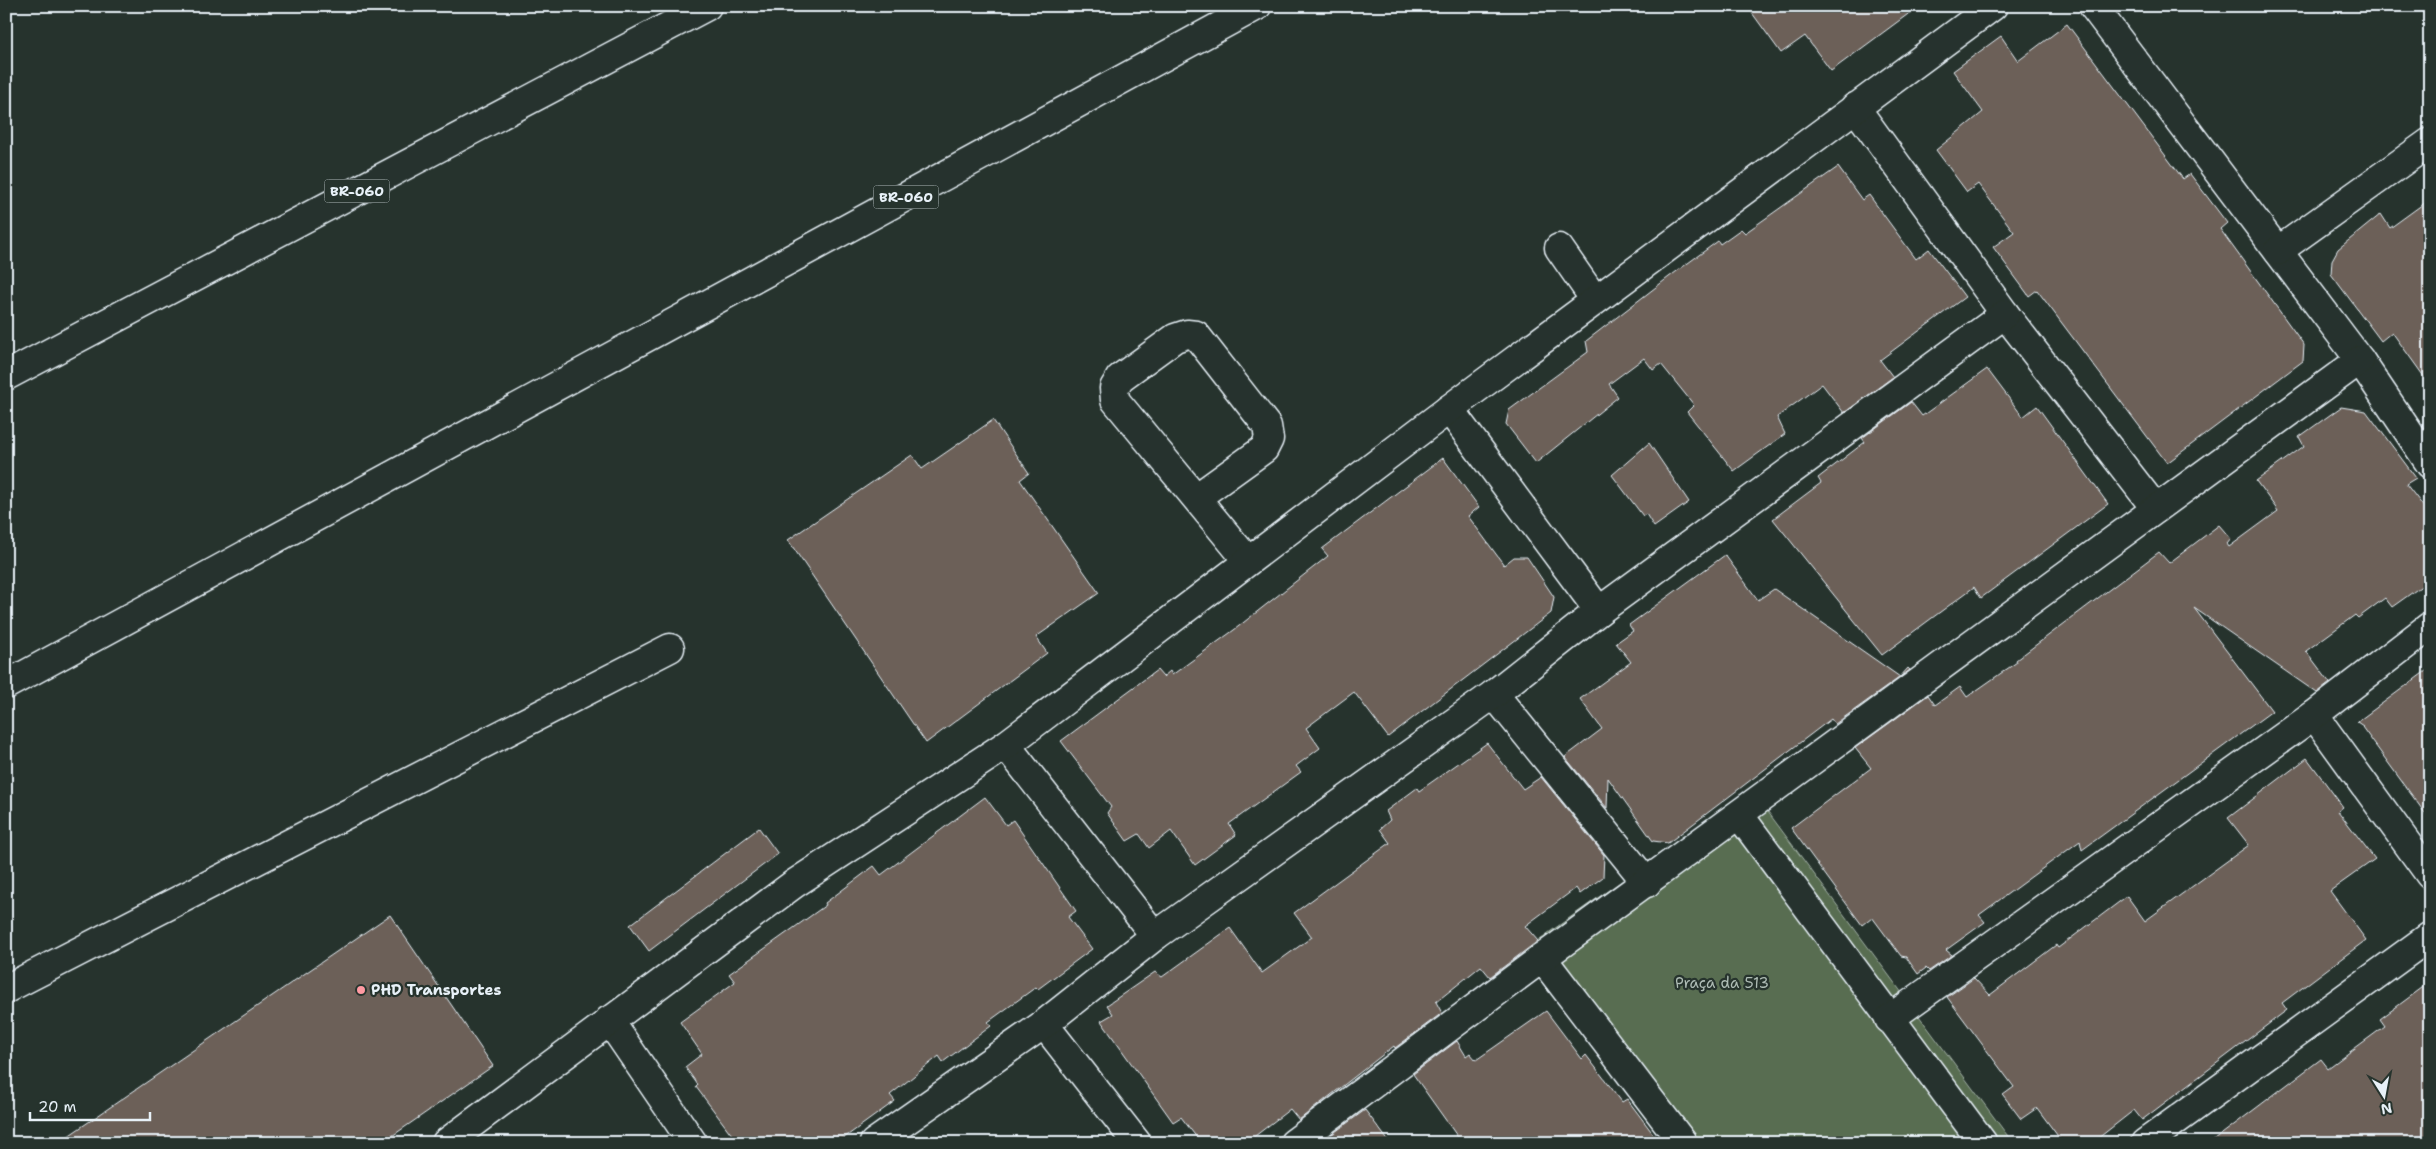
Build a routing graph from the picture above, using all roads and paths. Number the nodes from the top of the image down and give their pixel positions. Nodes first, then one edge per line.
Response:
1 (707, 6) edge
2 (1257, 6) edge
3 (1993, 6) edge
4 (2093, 6) edge
5 (1855, 107) junction
6 (2430, 142) edge
7 (1559, 248) dead end
8 (2278, 251) junction
9 (1596, 300) junction
10 (2006, 314) junction
11 (2360, 360) junction
12 (6, 376) edge
13 (1449, 409) junction
14 (2429, 462) edge
15 (1196, 498) junction
16 (2156, 510) junction
17 (1248, 561) junction
18 (1599, 611) junction
19 (2430, 626) edge
20 (670, 648) dead end
21 (6, 685) edge
22 (1494, 694) junction
23 (2314, 715) junction
24 (1006, 744) junction
25 (1740, 816) junction
26 (2430, 875) edge
27 (1647, 884) junction
28 (1155, 936) junction
29 (2430, 936) edge
30 (1542, 958) junction
31 (6, 989) edge
32 (1889, 1019) junction
33 (610, 1020) junction
34 (1044, 1024) junction
35 (446, 1143) edge
36 (693, 1143) edge
37 (874, 1143) edge
38 (1137, 1143) edge
39 (1294, 1143) edge
40 (1683, 1143) edge
41 (1983, 1143) edge
42 (2145, 1143) edge

1 - 12 main road, BR-060
2 - 21 main road, BR-060
3 - 5 main road
4 - 8 main road
5 - 9 main road
5 - 10 main road
6 - 8 main road
7 - 9 main road
8 - 11 main road
9 - 13 main road
10 - 16 main road
10 - 18 main road
11 - 14 main road
11 - 16 main road
13 - 17 main road
13 - 18 main road
15 - 15 main road
15 - 17 main road
16 - 25 main road
17 - 24 main road
18 - 22 main road
19 - 23 main road
20 - 31 main road
22 - 27 main road
22 - 28 main road
23 - 26 main road
23 - 32 main road
24 - 28 main road
24 - 33 main road
25 - 27 main road
25 - 32 main road
27 - 30 main road
28 - 34 main road
29 - 42 main road
30 - 39 main road
30 - 40 main road
32 - 41 main road
33 - 35 main road
33 - 36 main road
34 - 37 main road
34 - 38 main road

